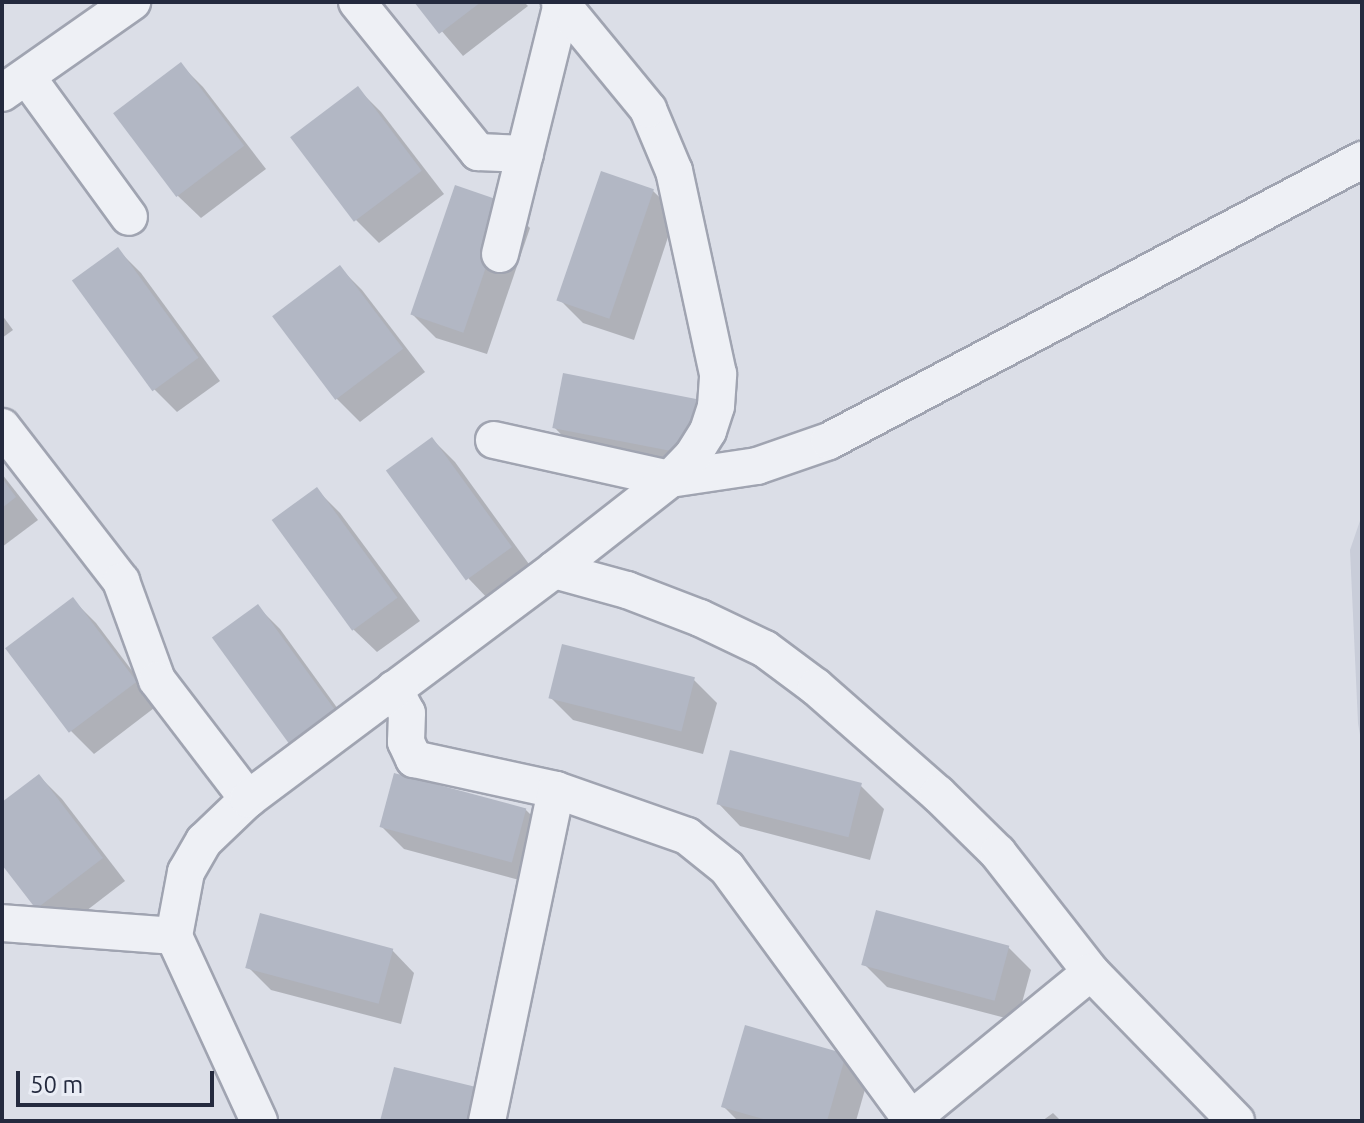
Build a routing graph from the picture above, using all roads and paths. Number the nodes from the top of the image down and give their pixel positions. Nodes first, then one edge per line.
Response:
1 (132, 2) edge
2 (357, 2) edge
3 (561, 3) edge
4 (14, 85) edge
5 (525, 154) junction
6 (1362, 160) edge
7 (129, 217) dead end
8 (500, 254) dead end
9 (2, 427) edge
10 (494, 440) dead end
11 (670, 479) junction
12 (554, 570) junction
13 (394, 689) junction
14 (556, 790) junction
15 (248, 799) junction
16 (2, 923) edge
17 (174, 936) junction
18 (1091, 972) junction
19 (910, 1120) edge
20 (259, 1121) edge
21 (487, 1121) edge
22 (1236, 1121) edge

1 - 4 street
2 - 5 street
3 - 5 street
3 - 11 street
4 - 7 street
5 - 8 street
6 - 11 street
9 - 15 street
10 - 11 street
11 - 12 street
12 - 13 street
12 - 18 street
13 - 14 street
13 - 15 street
14 - 19 street
14 - 21 street
15 - 17 street
16 - 17 street
17 - 20 street
18 - 19 street
18 - 22 street

